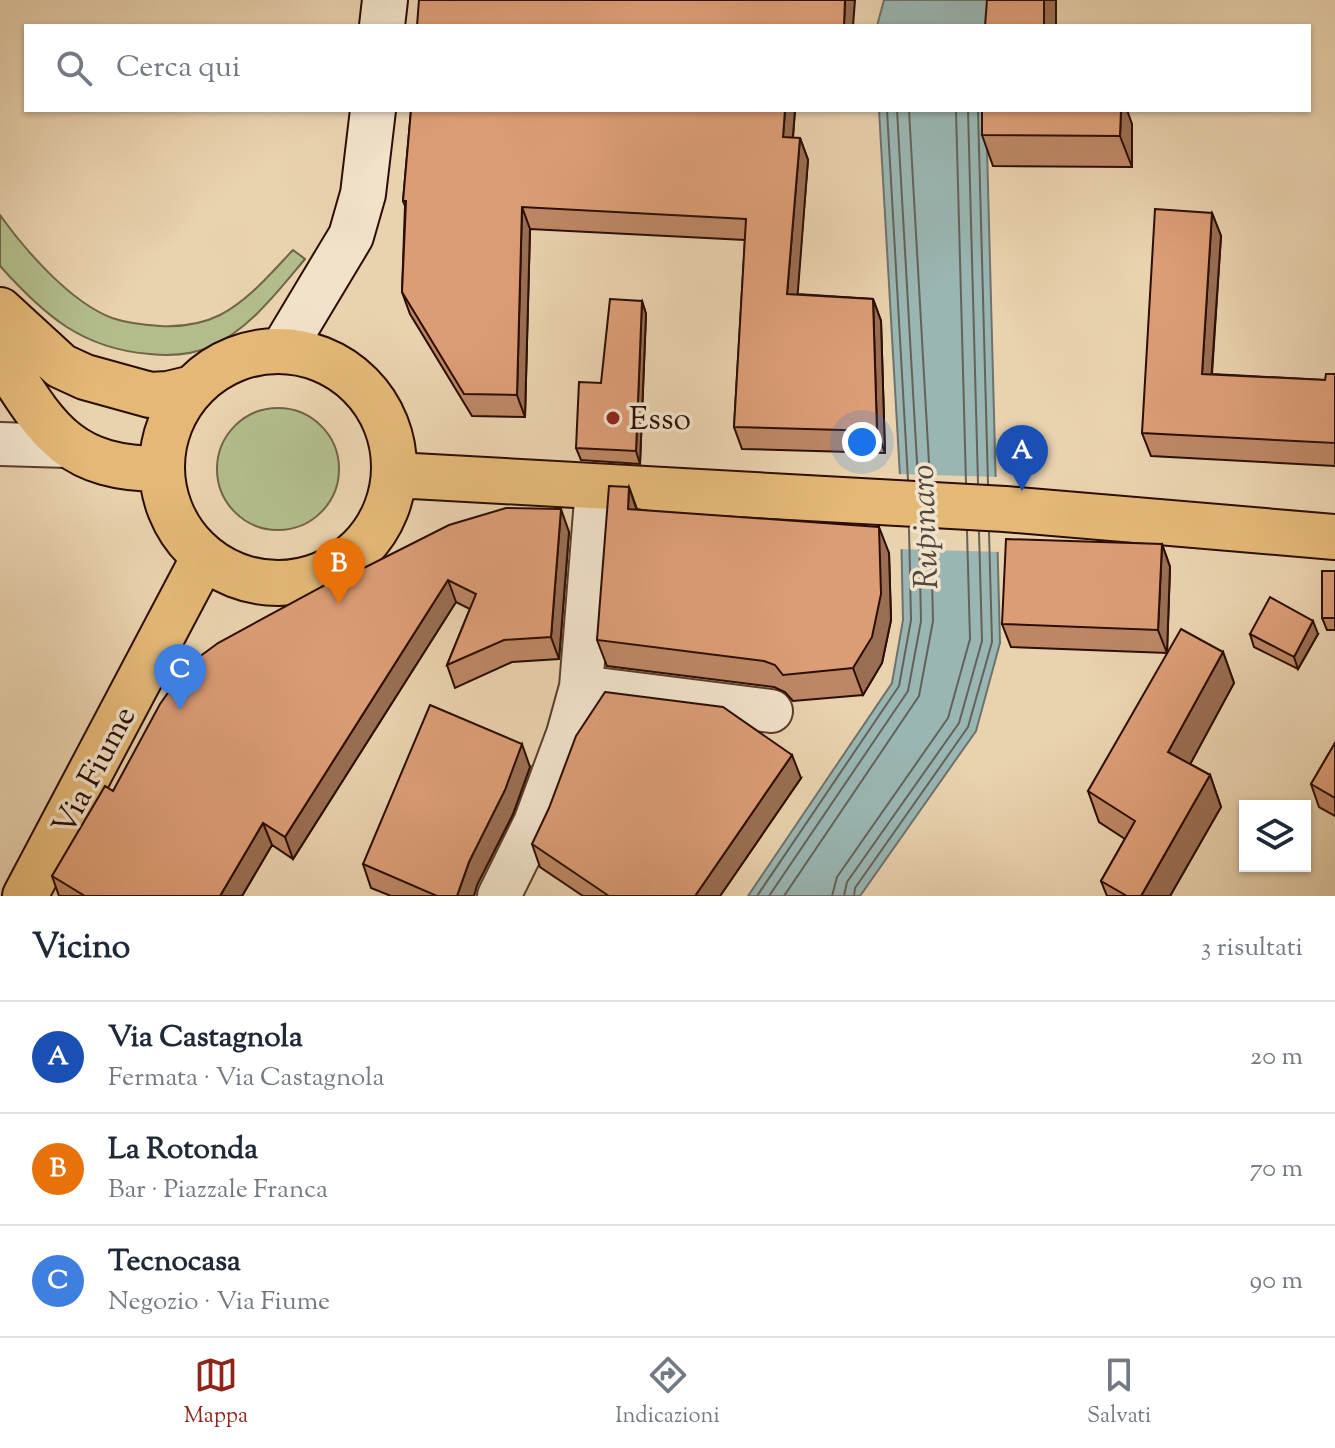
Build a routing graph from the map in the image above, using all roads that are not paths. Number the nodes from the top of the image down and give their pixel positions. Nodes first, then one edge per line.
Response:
1 (385, 0) edge
2 (382, 24) edge
3 (373, 112) edge
4 (0, 310) edge
5 (282, 351) junction
6 (0, 356) edge
7 (193, 388) junction
8 (0, 444) edge
9 (68, 446) junction
10 (161, 469) junction
11 (395, 472) junction
12 (597, 488) junction
13 (1335, 537) edge
14 (204, 557) junction
15 (581, 687) junction
16 (771, 711) dead end
17 (25, 896) edge
18 (499, 896) edge

1 - 2 main road
3 - 5 main road
4 - 7 main road
5 - 7 main road
5 - 11 main road
6 - 9 main road
7 - 10 main road
8 - 9 street
9 - 10 main road
10 - 14 main road
11 - 12 main road
11 - 14 main road
12 - 13 main road
12 - 15 street
14 - 17 main road, Via Fiume
15 - 16 street
15 - 18 street

